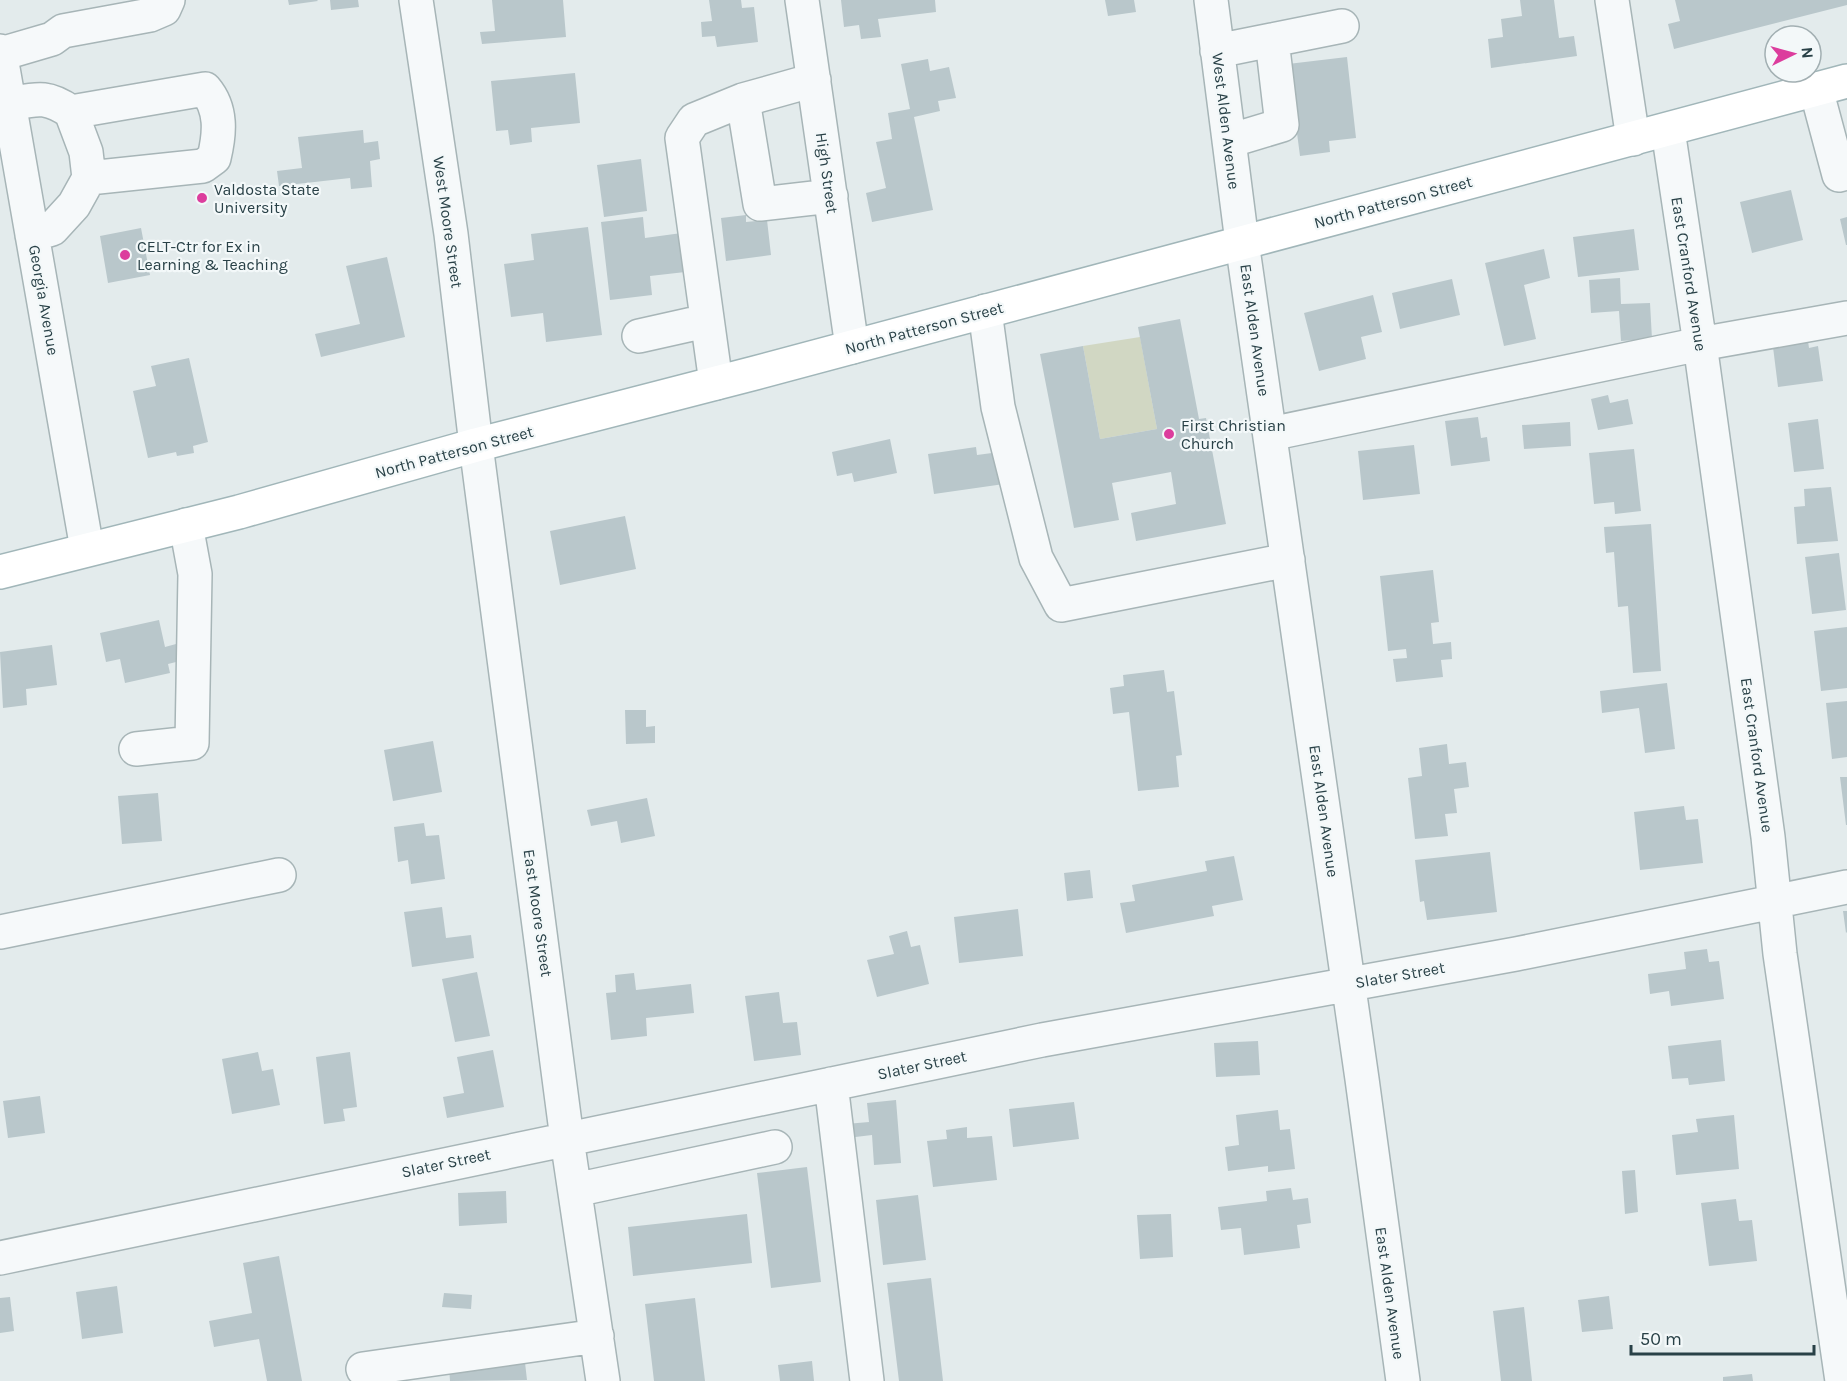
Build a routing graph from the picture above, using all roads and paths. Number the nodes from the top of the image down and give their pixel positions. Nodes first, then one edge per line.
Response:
1 (168, 0) edge
2 (416, 0) edge
3 (802, 0) edge
4 (1210, 0) edge
5 (1612, 0) edge
6 (1342, 26) dead end
7 (1272, 40) junction
8 (1217, 51) junction
9 (0, 53) edge
10 (814, 80) junction
11 (1847, 81) edge
12 (1816, 89) junction
13 (743, 100) junction
14 (9, 104) junction
15 (71, 112) junction
16 (1668, 130) junction
17 (1633, 139) junction
18 (1229, 141) junction
19 (1847, 173) edge
20 (89, 178) junction
21 (831, 196) junction
22 (32, 235) junction
23 (1242, 242) junction
24 (985, 311) junction
25 (1847, 318) edge
26 (706, 321) junction
27 (639, 336) dead end
28 (1700, 344) junction
29 (852, 347) junction
30 (716, 383) junction
31 (1270, 434) junction
32 (476, 445) junction
33 (186, 525) junction
34 (87, 549) junction
35 (1288, 560) junction
36 (0, 572) edge
37 (136, 749) dead end
38 (279, 875) dead end
39 (1847, 887) edge
40 (1774, 900) junction
41 (0, 932) edge
42 (1348, 985) junction
43 (831, 1084) junction
44 (567, 1139) junction
45 (775, 1147) dead end
46 (575, 1190) junction
47 (0, 1258) edge
48 (597, 1336) junction
49 (363, 1369) dead end
50 (603, 1381) edge
51 (867, 1381) edge
52 (1403, 1381) edge
53 (1842, 1381) edge

1 - 9 street
2 - 32 street, West Moore Street
3 - 10 street, High Street
4 - 8 street, West Alden Avenue
5 - 17 street
6 - 7 street
7 - 8 street
7 - 18 street
8 - 18 street, West Alden Avenue
9 - 14 street, Georgia Avenue
10 - 13 street
10 - 21 street, High Street
11 - 12 main road, North Patterson Street
12 - 16 main road, North Patterson Street
12 - 19 street
13 - 21 street
13 - 26 street
14 - 15 street
14 - 22 street, Georgia Avenue
15 - 20 street
15 - 20 street
16 - 17 main road, North Patterson Street
16 - 28 street, East Cranford Avenue
17 - 23 main road, North Patterson Street
18 - 23 street, West Alden Avenue
20 - 22 street
21 - 29 street, High Street
22 - 34 street, Georgia Avenue
23 - 24 main road, North Patterson Street
23 - 31 street, East Alden Avenue
24 - 29 main road, North Patterson Street
24 - 35 street
25 - 28 street
26 - 27 street
26 - 30 street
28 - 31 street
28 - 40 street, East Cranford Avenue
29 - 30 main road, North Patterson Street
30 - 32 main road, North Patterson Street
31 - 35 street, East Alden Avenue
32 - 33 main road, North Patterson Street
32 - 44 street, East Moore Street
33 - 34 main road, North Patterson Street
33 - 37 street
34 - 36 main road, North Patterson Street
35 - 42 street, East Alden Avenue
38 - 41 street
39 - 40 street, Slater Street
40 - 42 street, Slater Street
40 - 53 street, East Cranford Avenue
42 - 43 street, Slater Street
42 - 52 street, East Alden Avenue
43 - 44 street, Slater Street
43 - 51 street
44 - 46 street, East Moore Street
44 - 47 street, Slater Street
45 - 46 street
46 - 48 street, East Moore Street
48 - 49 street
48 - 50 street, East Moore Street

